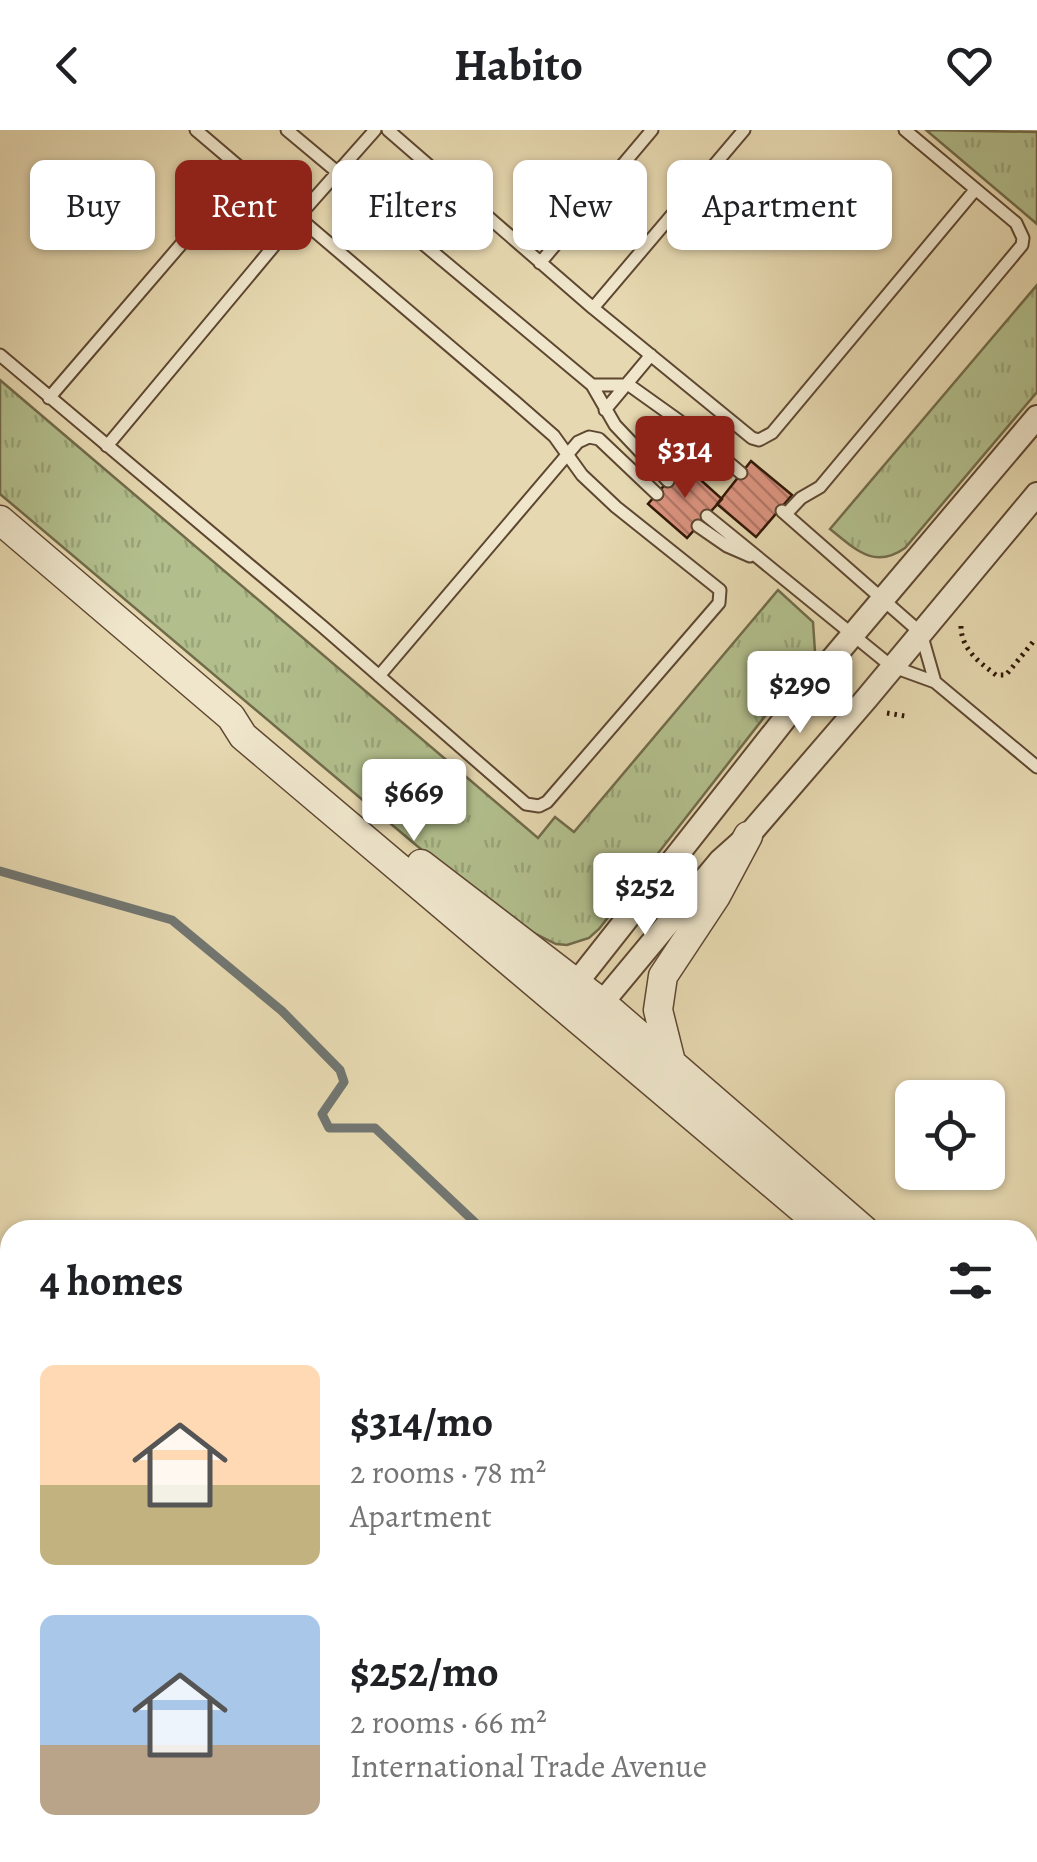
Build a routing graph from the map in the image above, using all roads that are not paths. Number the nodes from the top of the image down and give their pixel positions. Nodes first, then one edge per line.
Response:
1 (196, 130) edge
2 (287, 130) edge
3 (374, 130) edge
4 (388, 130) edge
5 (652, 130) edge
6 (744, 130) edge
7 (905, 130) edge
8 (233, 160) edge
9 (348, 160) edge
10 (332, 168) edge
11 (332, 178) edge
12 (976, 190) junction
13 (312, 201) edge
14 (312, 229) edge
15 (177, 250) edge
16 (270, 250) edge
17 (430, 250) edge
18 (540, 262) junction
19 (593, 308) junction
20 (0, 355) edge
21 (651, 355) junction
22 (592, 385) junction
23 (628, 385) junction
24 (50, 398) junction
25 (605, 410) junction
26 (1037, 418) edge
27 (107, 446) junction
28 (567, 454) junction
29 (740, 473) dead end
30 (668, 481) dead end
31 (657, 494) dead end
32 (1037, 494) edge
33 (707, 516) dead end
34 (0, 520) edge
35 (698, 526) dead end
36 (768, 564) junction
37 (882, 598) junction
38 (920, 633) junction
39 (852, 634) junction
40 (892, 666) junction
41 (379, 676) junction
42 (936, 682) junction
43 (1037, 767) edge
44 (748, 836) junction
45 (567, 994) junction
46 (593, 1014) junction
47 (671, 1062) junction
48 (816, 1220) edge
49 (853, 1220) edge

1 - 8 lane
2 - 10 lane
3 - 9 lane
4 - 18 lane
5 - 18 lane
6 - 19 lane
7 - 12 lane
11 - 13 lane
12 - 21 lane
12 - 37 lane
14 - 28 lane
15 - 24 lane
16 - 27 lane
17 - 22 lane
18 - 19 lane
19 - 21 lane
20 - 24 lane
21 - 23 lane
22 - 23 lane
22 - 25 lane
23 - 25 lane
23 - 29 lane
24 - 27 lane
25 - 30 lane
26 - 37 street
27 - 41 lane
28 - 31 lane
28 - 41 lane
28 - 41 lane
32 - 38 street
33 - 36 lane
34 - 45 street
35 - 36 lane
36 - 39 lane
37 - 38 lane
37 - 39 street
38 - 40 street
38 - 42 lane
39 - 40 lane
39 - 45 street
40 - 42 lane
40 - 44 street
42 - 43 lane
44 - 46 street
44 - 47 street
45 - 46 street
46 - 47 street
46 - 48 street
47 - 49 street

